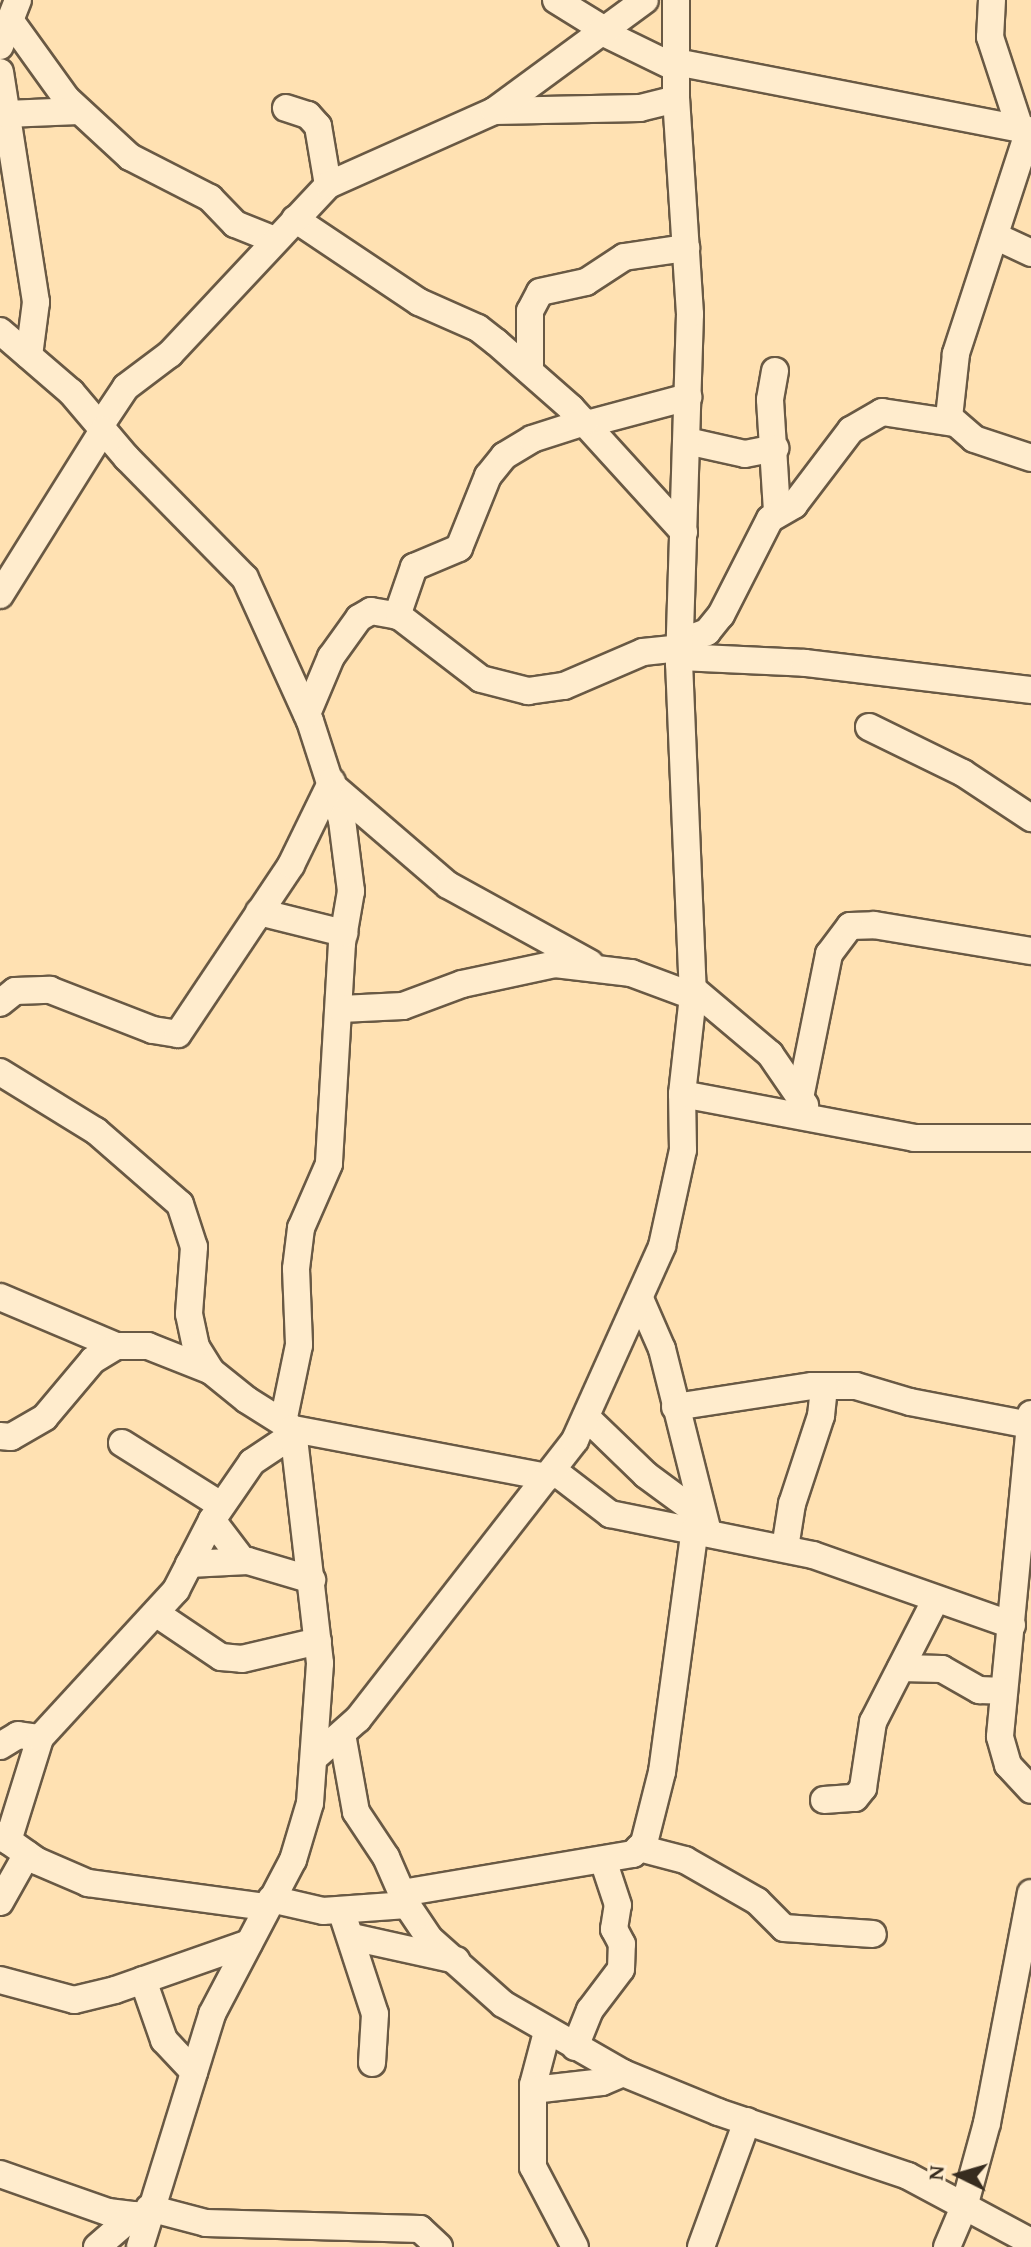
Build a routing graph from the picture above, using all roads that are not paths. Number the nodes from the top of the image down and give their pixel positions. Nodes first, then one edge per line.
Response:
1 (556, 0) edge
2 (645, 0) edge
3 (676, 0) edge
4 (992, 0) edge
5 (15, 6) edge
6 (601, 30) junction
7 (0, 46) edge
8 (676, 65) junction
9 (0, 72) edge
10 (676, 99) junction
11 (286, 108) dead end
12 (79, 111) junction
13 (494, 111) junction
14 (4, 112) edge
15 (1026, 130) edge
16 (328, 185) junction
17 (295, 219) junction
18 (995, 236) junction
19 (275, 240) junction
20 (686, 248) junction
21 (1031, 253) edge
22 (0, 331) edge
23 (29, 356) junction
24 (530, 371) junction
25 (775, 371) dead end
26 (688, 397) junction
27 (586, 423) junction
28 (955, 423) junction
29 (101, 428) junction
30 (687, 441) junction
31 (775, 448) junction
32 (1031, 458) edge
33 (777, 512) junction
34 (684, 532) junction
35 (0, 595) edge
36 (397, 616) junction
37 (680, 649) junction
38 (1031, 690) edge
39 (307, 714) junction
40 (869, 727) dead end
41 (333, 784) junction
42 (1031, 818) edge
43 (259, 912) junction
44 (344, 933) junction
45 (1031, 951) edge
46 (597, 967) junction
47 (693, 992) junction
48 (0, 1003) edge
49 (341, 1009) junction
50 (0, 1072) edge
51 (682, 1094) junction
52 (806, 1108) junction
53 (1031, 1138) edge
54 (0, 1297) edge
55 (641, 1301) junction
56 (116, 1346) junction
57 (211, 1371) junction
58 (824, 1386) junction
59 (675, 1407) junction
60 (1031, 1414) edge
61 (586, 1417) junction
62 (1030, 1425) edge
63 (290, 1428) junction
64 (0, 1436) edge
65 (122, 1443) dead end
66 (551, 1474) junction
67 (217, 1513) junction
68 (702, 1526) junction
69 (785, 1548) junction
70 (243, 1561) junction
71 (189, 1564) junction
72 (312, 1580) junction
73 (936, 1599) junction
74 (157, 1614) junction
75 (1012, 1625) junction
76 (318, 1641) junction
77 (901, 1668) junction
78 (1013, 1681) edge
79 (342, 1734) junction
80 (40, 1738) junction
81 (0, 1746) edge
82 (314, 1758) junction
83 (1031, 1790) edge
84 (824, 1800) dead end
85 (12, 1844) edge
86 (639, 1848) junction
87 (603, 1860) junction
88 (1031, 1893) edge
89 (404, 1899) junction
90 (223, 1901) junction
91 (0, 1902) edge
92 (269, 1903) junction
93 (341, 1910) junction
94 (873, 1934) dead end
95 (352, 1937) junction
96 (245, 1944) junction
97 (456, 1960) junction
98 (0, 1980) edge
99 (143, 1980) junction
100 (1023, 1983) edge
101 (547, 2032) junction
102 (575, 2047) junction
103 (372, 2063) dead end
104 (194, 2072) junction
105 (623, 2073) junction
106 (533, 2090) junction
107 (747, 2121) junction
108 (0, 2174) edge
109 (964, 2207) junction
110 (143, 2213) junction
111 (1031, 2242) edge
112 (97, 2247) edge
113 (140, 2247) edge
114 (439, 2247) edge
115 (575, 2247) edge
116 (701, 2247) edge
117 (947, 2247) edge

1 - 6 street
2 - 6 street
3 - 8 street
4 - 15 street
5 - 7 street
5 - 12 street
6 - 8 street
6 - 13 street
8 - 10 street
8 - 15 street
9 - 14 street
10 - 13 street
10 - 20 street
11 - 16 street
12 - 14 street
12 - 19 street
13 - 16 street
14 - 23 street
15 - 18 street
16 - 17 street
17 - 19 street
17 - 24 street
18 - 21 street
18 - 28 street
19 - 29 street
20 - 24 street
20 - 26 street
22 - 23 street
23 - 29 street
24 - 27 street
25 - 31 street
26 - 27 street
26 - 30 street
27 - 34 street
27 - 36 street
28 - 32 street
28 - 33 street
29 - 35 street
29 - 39 street
30 - 31 street
30 - 34 street
31 - 33 street
33 - 37 street
34 - 37 street
36 - 37 street
36 - 39 street
37 - 38 street
37 - 47 street
39 - 41 street
40 - 42 street
41 - 43 street
41 - 44 street
41 - 46 street
43 - 44 street
43 - 48 street
44 - 49 street
45 - 52 street
46 - 47 street
46 - 49 street
47 - 51 street
47 - 52 street
49 - 63 street
50 - 57 street
51 - 52 street
51 - 55 street
52 - 53 street
54 - 56 street
55 - 59 street
55 - 61 street
56 - 57 street
56 - 64 street
57 - 63 street
58 - 59 street
58 - 62 street
58 - 69 street
59 - 68 street
60 - 62 street
61 - 66 street
61 - 68 street
62 - 75 street
63 - 66 street
63 - 67 street
63 - 72 street
65 - 67 street
66 - 68 street
66 - 79 street
67 - 70 street
67 - 71 street
68 - 69 street
68 - 86 street
69 - 73 street
70 - 71 street
70 - 72 street
71 - 74 street
72 - 76 street
73 - 75 street
73 - 77 street
74 - 76 street
74 - 80 street
75 - 78 street
76 - 82 street
77 - 78 street
77 - 84 street
78 - 83 street
79 - 82 street
79 - 89 street
80 - 81 street
80 - 85 street
82 - 92 street
85 - 90 street
85 - 91 street
86 - 87 street
86 - 94 street
87 - 89 street
87 - 102 street
88 - 100 street
89 - 93 street
89 - 97 street
90 - 92 street
90 - 96 street
92 - 93 street
92 - 96 street
93 - 95 street
95 - 97 street
95 - 103 street
96 - 99 street
96 - 104 street
97 - 101 street
98 - 99 street
99 - 104 street
100 - 109 street
101 - 102 street
101 - 106 street
102 - 105 street
104 - 110 street
105 - 106 street
105 - 107 street
106 - 115 street
107 - 109 street
107 - 116 street
108 - 110 street
109 - 111 street
109 - 117 street
110 - 112 street
110 - 113 street
110 - 114 street

